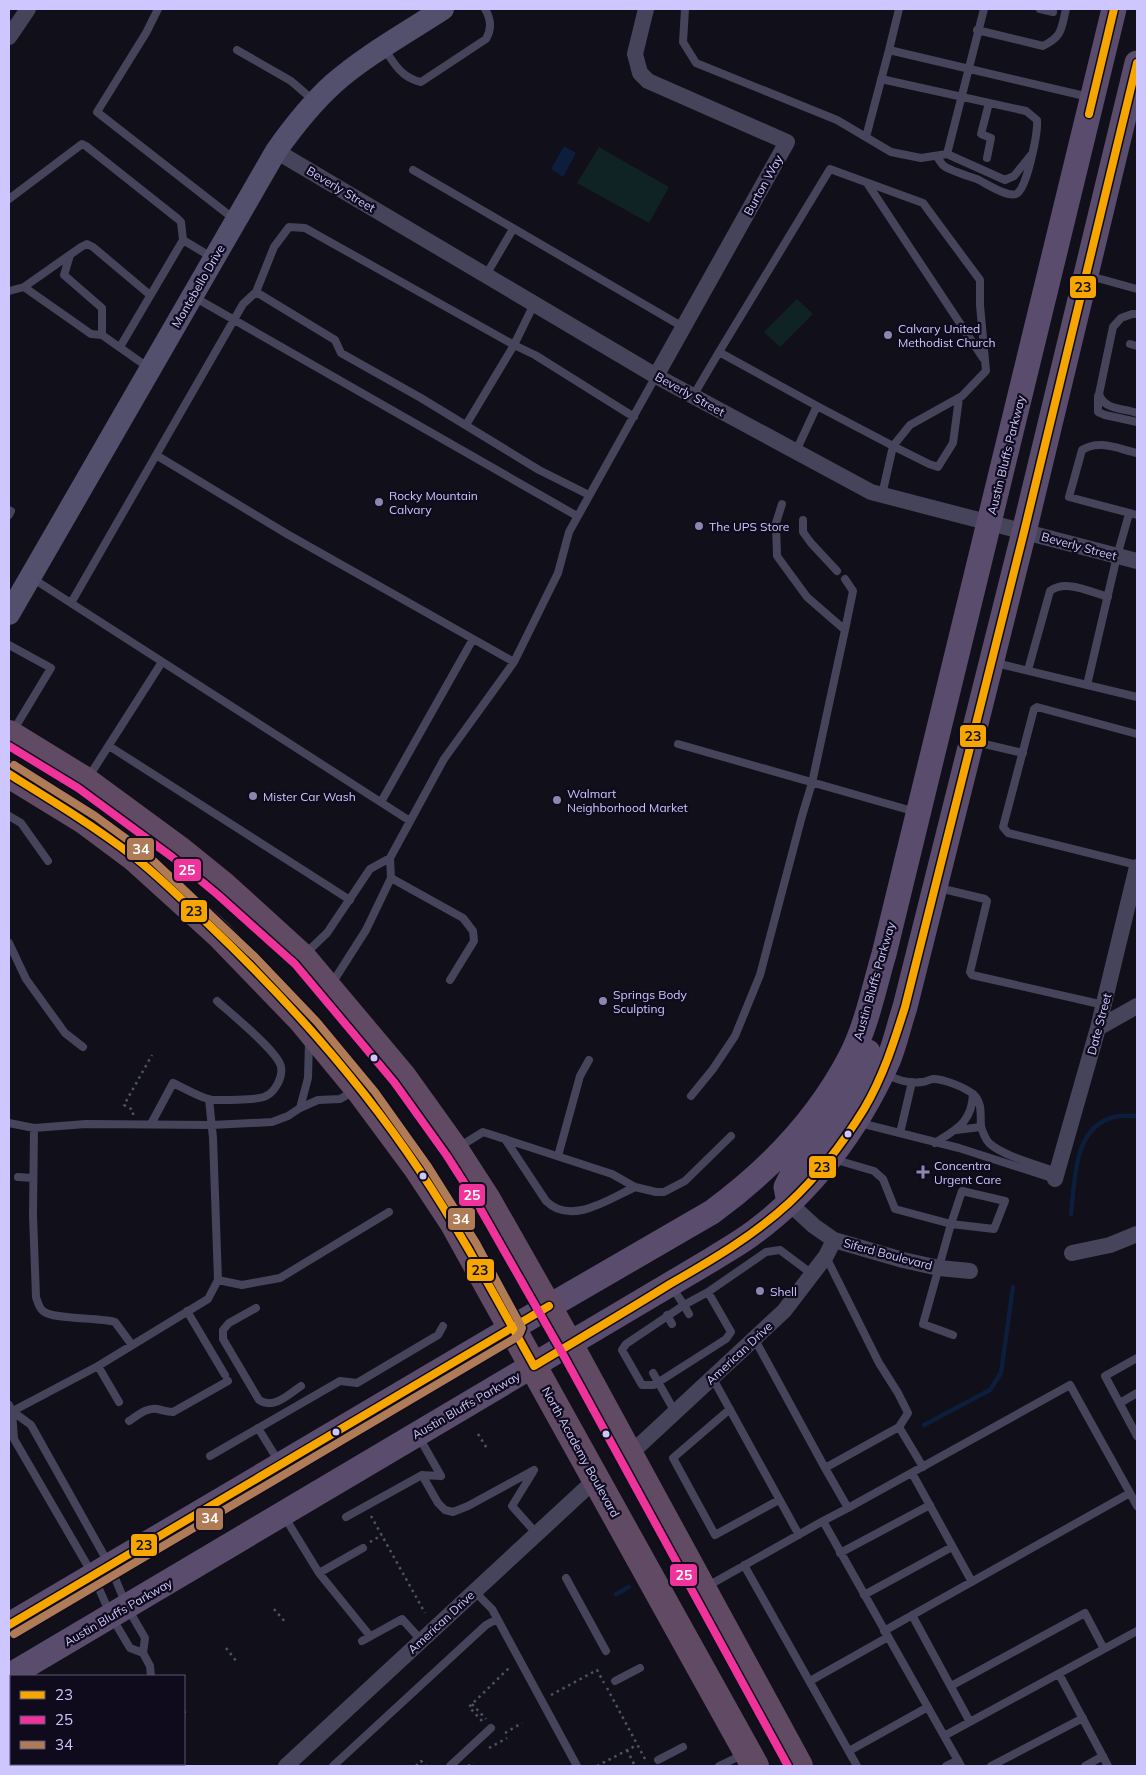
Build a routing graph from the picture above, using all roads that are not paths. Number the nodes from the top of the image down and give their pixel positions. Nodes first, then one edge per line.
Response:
1 (28, 9) edge
2 (158, 9) edge
3 (443, 9) edge
4 (485, 9) edge
5 (646, 9) edge
6 (685, 9) edge
7 (899, 9) edge
8 (984, 9) edge
9 (1040, 9) edge
10 (1066, 9) edge
11 (1114, 9) edge
12 (1053, 12) dead end
13 (977, 30) junction
14 (9, 37) edge
15 (384, 47) junction
16 (237, 50) dead end
17 (889, 50) junction
18 (969, 68) junction
19 (1136, 71) edge
20 (881, 79) junction
21 (961, 96) junction
22 (1092, 98) junction
23 (315, 102) junction
24 (989, 103) junction
25 (866, 137) junction
26 (1118, 142) junction
27 (276, 151) junction
28 (947, 154) junction
29 (1031, 155) junction
30 (937, 156) junction
31 (987, 158) dead end
32 (414, 170) dead end
33 (868, 182) junction
34 (9, 199) edge
35 (236, 220) junction
36 (513, 229) junction
37 (183, 240) junction
38 (70, 255) junction
39 (214, 258) junction
40 (486, 275) junction
41 (1086, 275) junction
42 (24, 287) junction
43 (1137, 289) edge
44 (9, 291) edge
45 (256, 292) junction
46 (150, 295) junction
47 (192, 296) junction
48 (534, 304) junction
49 (1137, 314) edge
50 (234, 320) junction
51 (683, 327) junction
52 (102, 335) junction
53 (514, 345) junction
54 (120, 347) junction
55 (719, 352) junction
56 (985, 361) junction
57 (150, 369) junction
58 (656, 376) junction
59 (1099, 394) junction
60 (693, 396) junction
61 (959, 398) junction
62 (817, 406) junction
63 (1137, 413) edge
64 (634, 417) junction
65 (1137, 422) edge
66 (466, 425) junction
67 (893, 446) junction
68 (796, 451) junction
69 (1137, 453) edge
70 (156, 455) junction
71 (589, 495) junction
72 (882, 495) junction
73 (782, 504) dead end
74 (9, 510) edge
75 (9, 515) edge
76 (1133, 515) edge
77 (577, 516) junction
78 (803, 520) dead end
79 (990, 524) junction
80 (1024, 532) junction
81 (1117, 556) junction
82 (1137, 561) edge
83 (837, 571) dead end
84 (30, 577) junction
85 (845, 579) dead end
86 (1108, 597) junction
87 (70, 603) junction
88 (11, 604) edge
89 (845, 630) junction
90 (473, 639) junction
91 (9, 644) edge
92 (162, 662) junction
93 (514, 662) junction
94 (991, 662) junction
95 (1028, 670) junction
96 (1087, 684) junction
97 (1137, 697) edge
98 (1137, 734) edge
99 (9, 741) edge
100 (971, 741) junction
101 (678, 744) dead end
102 (109, 746) junction
103 (1023, 753) junction
104 (9, 774) edge
105 (85, 781) junction
106 (812, 783) junction
107 (381, 802) junction
108 (918, 812) junction
109 (9, 816) edge
110 (410, 821) junction
111 (943, 852) junction
112 (390, 858) junction
113 (48, 861) dead end
114 (1137, 866) edge
115 (391, 878) junction
116 (935, 887) junction
117 (350, 900) junction
118 (9, 943) edge
119 (302, 957) junction
120 (450, 980) dead end
121 (329, 988) junction
122 (217, 1001) dead end
123 (1104, 1005) junction
124 (1137, 1006) edge
125 (309, 1028) junction
126 (862, 1028) junction
127 (1098, 1028) junction
128 (83, 1047) dead end
129 (589, 1060) dead end
130 (882, 1072) junction
131 (912, 1082) junction
132 (358, 1088) junction
133 (973, 1094) junction
134 (691, 1096) dead end
135 (209, 1099) junction
136 (300, 1108) junction
137 (855, 1122) junction
138 (9, 1123) edge
139 (151, 1124) junction
140 (212, 1125) junction
141 (981, 1127) junction
142 (34, 1128) junction
143 (956, 1130) junction
144 (900, 1133) junction
145 (731, 1136) dead end
146 (504, 1139) junction
147 (935, 1143) junction
148 (455, 1150) junction
149 (558, 1156) junction
150 (830, 1158) junction
151 (1056, 1176) junction
152 (18, 1177) dead end
153 (33, 1178) junction
154 (635, 1187) junction
155 (789, 1203) junction
156 (389, 1212) dead end
157 (951, 1224) junction
158 (1137, 1234) edge
159 (834, 1240) junction
160 (1072, 1253) dead end
161 (826, 1256) junction
162 (939, 1268) junction
163 (970, 1271) dead end
164 (812, 1274) junction
165 (218, 1280) junction
166 (670, 1285) junction
167 (708, 1292) junction
168 (684, 1305) junction
169 (548, 1307) junction
170 (256, 1308) dead end
171 (187, 1311) junction
172 (689, 1314) dead end
173 (667, 1315) junction
174 (672, 1324) dead end
175 (442, 1326) dead end
176 (512, 1328) junction
177 (953, 1335) dead end
178 (754, 1338) junction
179 (726, 1339) junction
180 (569, 1344) junction
181 (132, 1345) junction
182 (689, 1352) dead end
183 (734, 1357) junction
184 (1137, 1358) edge
185 (694, 1359) junction
186 (98, 1366) junction
187 (534, 1366) junction
188 (653, 1372) dead end
189 (712, 1377) junction
190 (658, 1382) junction
191 (301, 1386) dead end
192 (1137, 1393) edge
193 (119, 1402) dead end
194 (1120, 1403) junction
195 (730, 1409) junction
196 (10, 1410) edge
197 (675, 1412) junction
198 (129, 1421) dead end
199 (899, 1427) junction
200 (258, 1428) junction
201 (417, 1434) junction
202 (1137, 1436) edge
203 (629, 1454) junction
204 (210, 1456) dead end
205 (281, 1465) junction
206 (923, 1467) junction
207 (825, 1468) junction
208 (912, 1473) junction
209 (422, 1475) junction
210 (596, 1479) junction
211 (1130, 1493) junction
212 (779, 1500) junction
213 (930, 1505) junction
214 (1137, 1506) edge
215 (848, 1508) junction
216 (283, 1514) junction
217 (346, 1518) dead end
218 (822, 1521) junction
219 (536, 1533) junction
220 (799, 1535) junction
221 (952, 1546) junction
222 (363, 1548) dead end
223 (840, 1553) junction
224 (744, 1565) junction
225 (101, 1570) junction
226 (319, 1573) junction
227 (566, 1578) dead end
228 (972, 1582) junction
229 (703, 1589) junction
230 (474, 1591) junction
231 (864, 1596) junction
232 (119, 1611) junction
233 (912, 1615) junction
234 (497, 1619) junction
235 (9, 1625) edge
236 (1137, 1631) edge
237 (886, 1634) junction
238 (370, 1636) junction
239 (421, 1640) junction
240 (362, 1641) dead end
241 (1104, 1649) junction
242 (606, 1651) dead end
243 (143, 1653) junction
244 (640, 1668) dead end
245 (1059, 1674) junction
246 (11, 1675) edge
247 (151, 1675) edge
248 (615, 1681) dead end
249 (810, 1681) junction
250 (951, 1686) junction
251 (928, 1707) junction
252 (1083, 1718) junction
253 (970, 1722) junction
254 (489, 1724) road end
255 (944, 1736) junction
256 (683, 1747) dead end
257 (849, 1751) junction
258 (1103, 1756) junction
259 (751, 1759) edge
260 (658, 1760) dead end
261 (960, 1763) edge
262 (286, 1766) edge
263 (333, 1766) edge
264 (450, 1766) edge
265 (577, 1766) edge
266 (719, 1766) edge
267 (799, 1766) edge
268 (858, 1766) edge
269 (946, 1766) edge
270 (991, 1766) edge
271 (1085, 1766) edge
272 (1108, 1766) edge

1 - 14 street
2 - 35 lane
3 - 15 street, Montebello Drive
4 - 15 lane
5 - 51 street, Burton Way
6 - 25 lane
7 - 17 lane
8 - 13 lane
9 - 12 lane
10 - 13 lane
11 - 22 main road, Austin Bluffs Parkway
13 - 18 lane
15 - 23 street, Montebello Drive
16 - 23 lane
17 - 18 lane
17 - 20 lane
18 - 21 lane
18 - 22 lane
19 - 26 main road, Austin Bluffs Parkway
20 - 21 lane
20 - 25 lane
21 - 24 lane
21 - 28 lane
22 - 26 main road
22 - 79 main road, Austin Bluffs Parkway
23 - 27 street, Montebello Drive
24 - 29 lane
24 - 31 lane
25 - 30 lane
26 - 41 main road, Austin Bluffs Parkway
27 - 35 street, Montebello Drive
27 - 40 street, Beverly Street
28 - 29 lane
28 - 30 lane
29 - 30 lane
32 - 36 lane
33 - 55 lane
33 - 56 lane
33 - 56 lane
34 - 37 lane
35 - 39 street, Montebello Drive
36 - 40 lane
36 - 51 lane
37 - 39 lane
37 - 46 lane
38 - 42 lane
38 - 46 lane
38 - 52 lane
39 - 47 street, Montebello Drive
40 - 48 street, Beverly Street
41 - 43 lane
41 - 80 main road, Austin Bluffs Parkway
42 - 44 lane
42 - 52 lane
45 - 50 lane
45 - 53 lane
45 - 66 lane
46 - 54 lane
47 - 50 lane
47 - 57 street, Montebello Drive
48 - 53 lane
48 - 58 street, Beverly Street
49 - 59 lane
50 - 70 lane
50 - 77 lane
51 - 58 street, Burton Way
52 - 54 lane
53 - 64 lane
53 - 66 lane
54 - 57 lane
55 - 60 lane
55 - 62 lane
56 - 61 lane
57 - 84 street, Montebello Drive
58 - 60 street, Beverly Street
58 - 64 lane
59 - 63 lane
59 - 65 lane
60 - 68 street, Beverly Street
61 - 67 lane
61 - 67 lane
62 - 67 lane
62 - 68 lane
64 - 71 lane
66 - 71 lane
67 - 72 lane
68 - 72 street, Beverly Street
69 - 76 lane
70 - 87 lane
70 - 90 lane
71 - 77 lane
72 - 79 street, Beverly Street
73 - 89 lane
74 - 75 lane
76 - 81 lane
77 - 93 lane
78 - 83 lane
79 - 80 street, Beverly Street
79 - 108 main road, Austin Bluffs Parkway
80 - 81 street, Beverly Street
80 - 94 main road, Austin Bluffs Parkway
81 - 82 street, Beverly Street
81 - 86 lane
84 - 87 lane
84 - 88 street, Montebello Drive
85 - 89 lane
86 - 95 lane
86 - 96 lane
87 - 92 lane
89 - 106 lane
90 - 93 lane
90 - 107 lane
91 - 99 lane
92 - 102 lane
92 - 107 lane
93 - 110 lane
94 - 95 lane
94 - 100 main road, Austin Bluffs Parkway
95 - 96 lane
96 - 97 lane
98 - 103 lane
99 - 105 highway
100 - 103 lane
100 - 111 main road, Austin Bluffs Parkway
101 - 106 lane
102 - 105 lane
102 - 117 lane
103 - 114 lane
104 - 125 highway, North Academy Boulevard
105 - 119 highway
106 - 108 lane
106 - 134 lane
107 - 110 lane
108 - 111 main road
108 - 126 main road, Austin Bluffs Parkway
109 - 113 lane
110 - 112 lane
111 - 116 main road, Austin Bluffs Parkway
112 - 115 lane
112 - 117 lane
114 - 123 street, Date Street
115 - 120 lane
115 - 121 lane
116 - 123 lane
116 - 130 main road, Austin Bluffs Parkway
117 - 119 lane
118 - 128 lane
119 - 121 highway
121 - 148 highway
122 - 135 lane
123 - 127 street, Date Street
124 - 127 street
125 - 132 highway, North Academy Boulevard
125 - 136 lane
126 - 155 main road
126 - 169 main road, Austin Bluffs Parkway
127 - 151 street, Date Street
129 - 149 lane
130 - 131 lane
130 - 137 main road, Austin Bluffs Parkway
131 - 133 lane
131 - 144 lane
132 - 136 lane
132 - 176 highway, North Academy Boulevard
133 - 141 lane
133 - 143 lane
135 - 139 lane
135 - 140 lane
136 - 140 lane
137 - 144 lane
137 - 150 main road, Austin Bluffs Parkway
138 - 142 lane
139 - 140 lane
139 - 142 lane
140 - 165 lane
141 - 143 lane
141 - 151 lane
142 - 153 lane
143 - 147 lane
144 - 147 lane
145 - 154 lane
146 - 148 lane
146 - 149 lane
146 - 154 lane
147 - 151 lane
148 - 169 highway
149 - 154 lane
150 - 155 main road, Austin Bluffs Parkway
150 - 157 lane
152 - 153 lane
153 - 181 lane
155 - 159 street, Siferd Boulevard
155 - 166 main road, Austin Bluffs Parkway
156 - 165 lane
157 - 157 lane
157 - 162 lane
158 - 160 street
159 - 161 street, American Drive
159 - 162 street, Siferd Boulevard
161 - 164 street, American Drive
161 - 199 lane
162 - 163 street, Siferd Boulevard
162 - 177 lane
164 - 167 lane
164 - 178 street, American Drive
165 - 171 lane
166 - 168 lane
166 - 180 main road, Austin Bluffs Parkway
167 - 168 lane
167 - 179 lane
168 - 172 lane
168 - 173 lane
169 - 176 main road, Austin Bluffs Parkway
169 - 180 highway
170 - 191 lane
171 - 181 lane
171 - 198 lane
173 - 174 lane
173 - 190 lane
175 - 200 lane
176 - 187 highway, North Academy Boulevard
176 - 205 main road, Austin Bluffs Parkway
178 - 183 street, American Drive
178 - 207 lane
179 - 183 lane
179 - 185 lane
180 - 187 main road, Austin Bluffs Parkway
180 - 203 highway
181 - 186 lane
182 - 185 lane
183 - 189 street, American Drive
184 - 194 lane
185 - 190 lane
186 - 193 lane
186 - 196 lane
187 - 201 main road, Austin Bluffs Parkway
187 - 210 highway, North Academy Boulevard
188 - 190 lane
189 - 195 lane
189 - 197 street, American Drive
190 - 197 lane
192 - 194 lane
194 - 202 lane
195 - 212 lane
195 - 212 lane
196 - 225 lane
196 - 225 lane
197 - 203 street, American Drive
199 - 206 lane
199 - 207 lane
200 - 204 lane
200 - 205 lane
201 - 209 lane
201 - 216 main road, Austin Bluffs Parkway
203 - 229 highway
205 - 225 main road, Austin Bluffs Parkway
206 - 208 lane
206 - 211 lane
207 - 215 lane
208 - 213 lane
208 - 215 lane
209 - 217 lane
209 - 219 lane
210 - 219 street, American Drive
210 - 259 highway, North Academy Boulevard
211 - 214 lane
211 - 228 lane
212 - 220 lane
213 - 221 lane
213 - 223 lane
215 - 218 lane
216 - 226 lane
216 - 232 main road, Austin Bluffs Parkway
218 - 220 lane
218 - 223 lane
219 - 230 street, American Drive
220 - 224 lane
221 - 228 lane
221 - 231 lane
222 - 226 lane
223 - 231 lane
224 - 229 lane
224 - 249 lane
225 - 232 lane
225 - 232 lane
225 - 235 main road, Austin Bluffs Parkway
226 - 238 lane
227 - 242 lane
228 - 233 lane
229 - 267 highway
230 - 234 lane
230 - 239 street, American Drive
231 - 237 lane
232 - 243 lane
232 - 243 lane
232 - 246 main road, Austin Bluffs Parkway
233 - 237 lane
233 - 250 lane
234 - 263 lane
234 - 265 lane
236 - 241 lane
237 - 249 lane
237 - 251 lane
238 - 239 lane
238 - 240 lane
239 - 262 street, American Drive
241 - 245 lane
241 - 250 lane
243 - 247 lane
244 - 248 lane
245 - 252 lane
245 - 253 lane
249 - 257 lane
250 - 253 lane
251 - 255 lane
251 - 257 lane
252 - 258 lane
252 - 270 lane
253 - 255 lane
254 - 264 lane
255 - 261 lane
256 - 260 lane
257 - 268 lane
258 - 271 lane
258 - 272 lane
259 - 266 lane
261 - 269 lane

